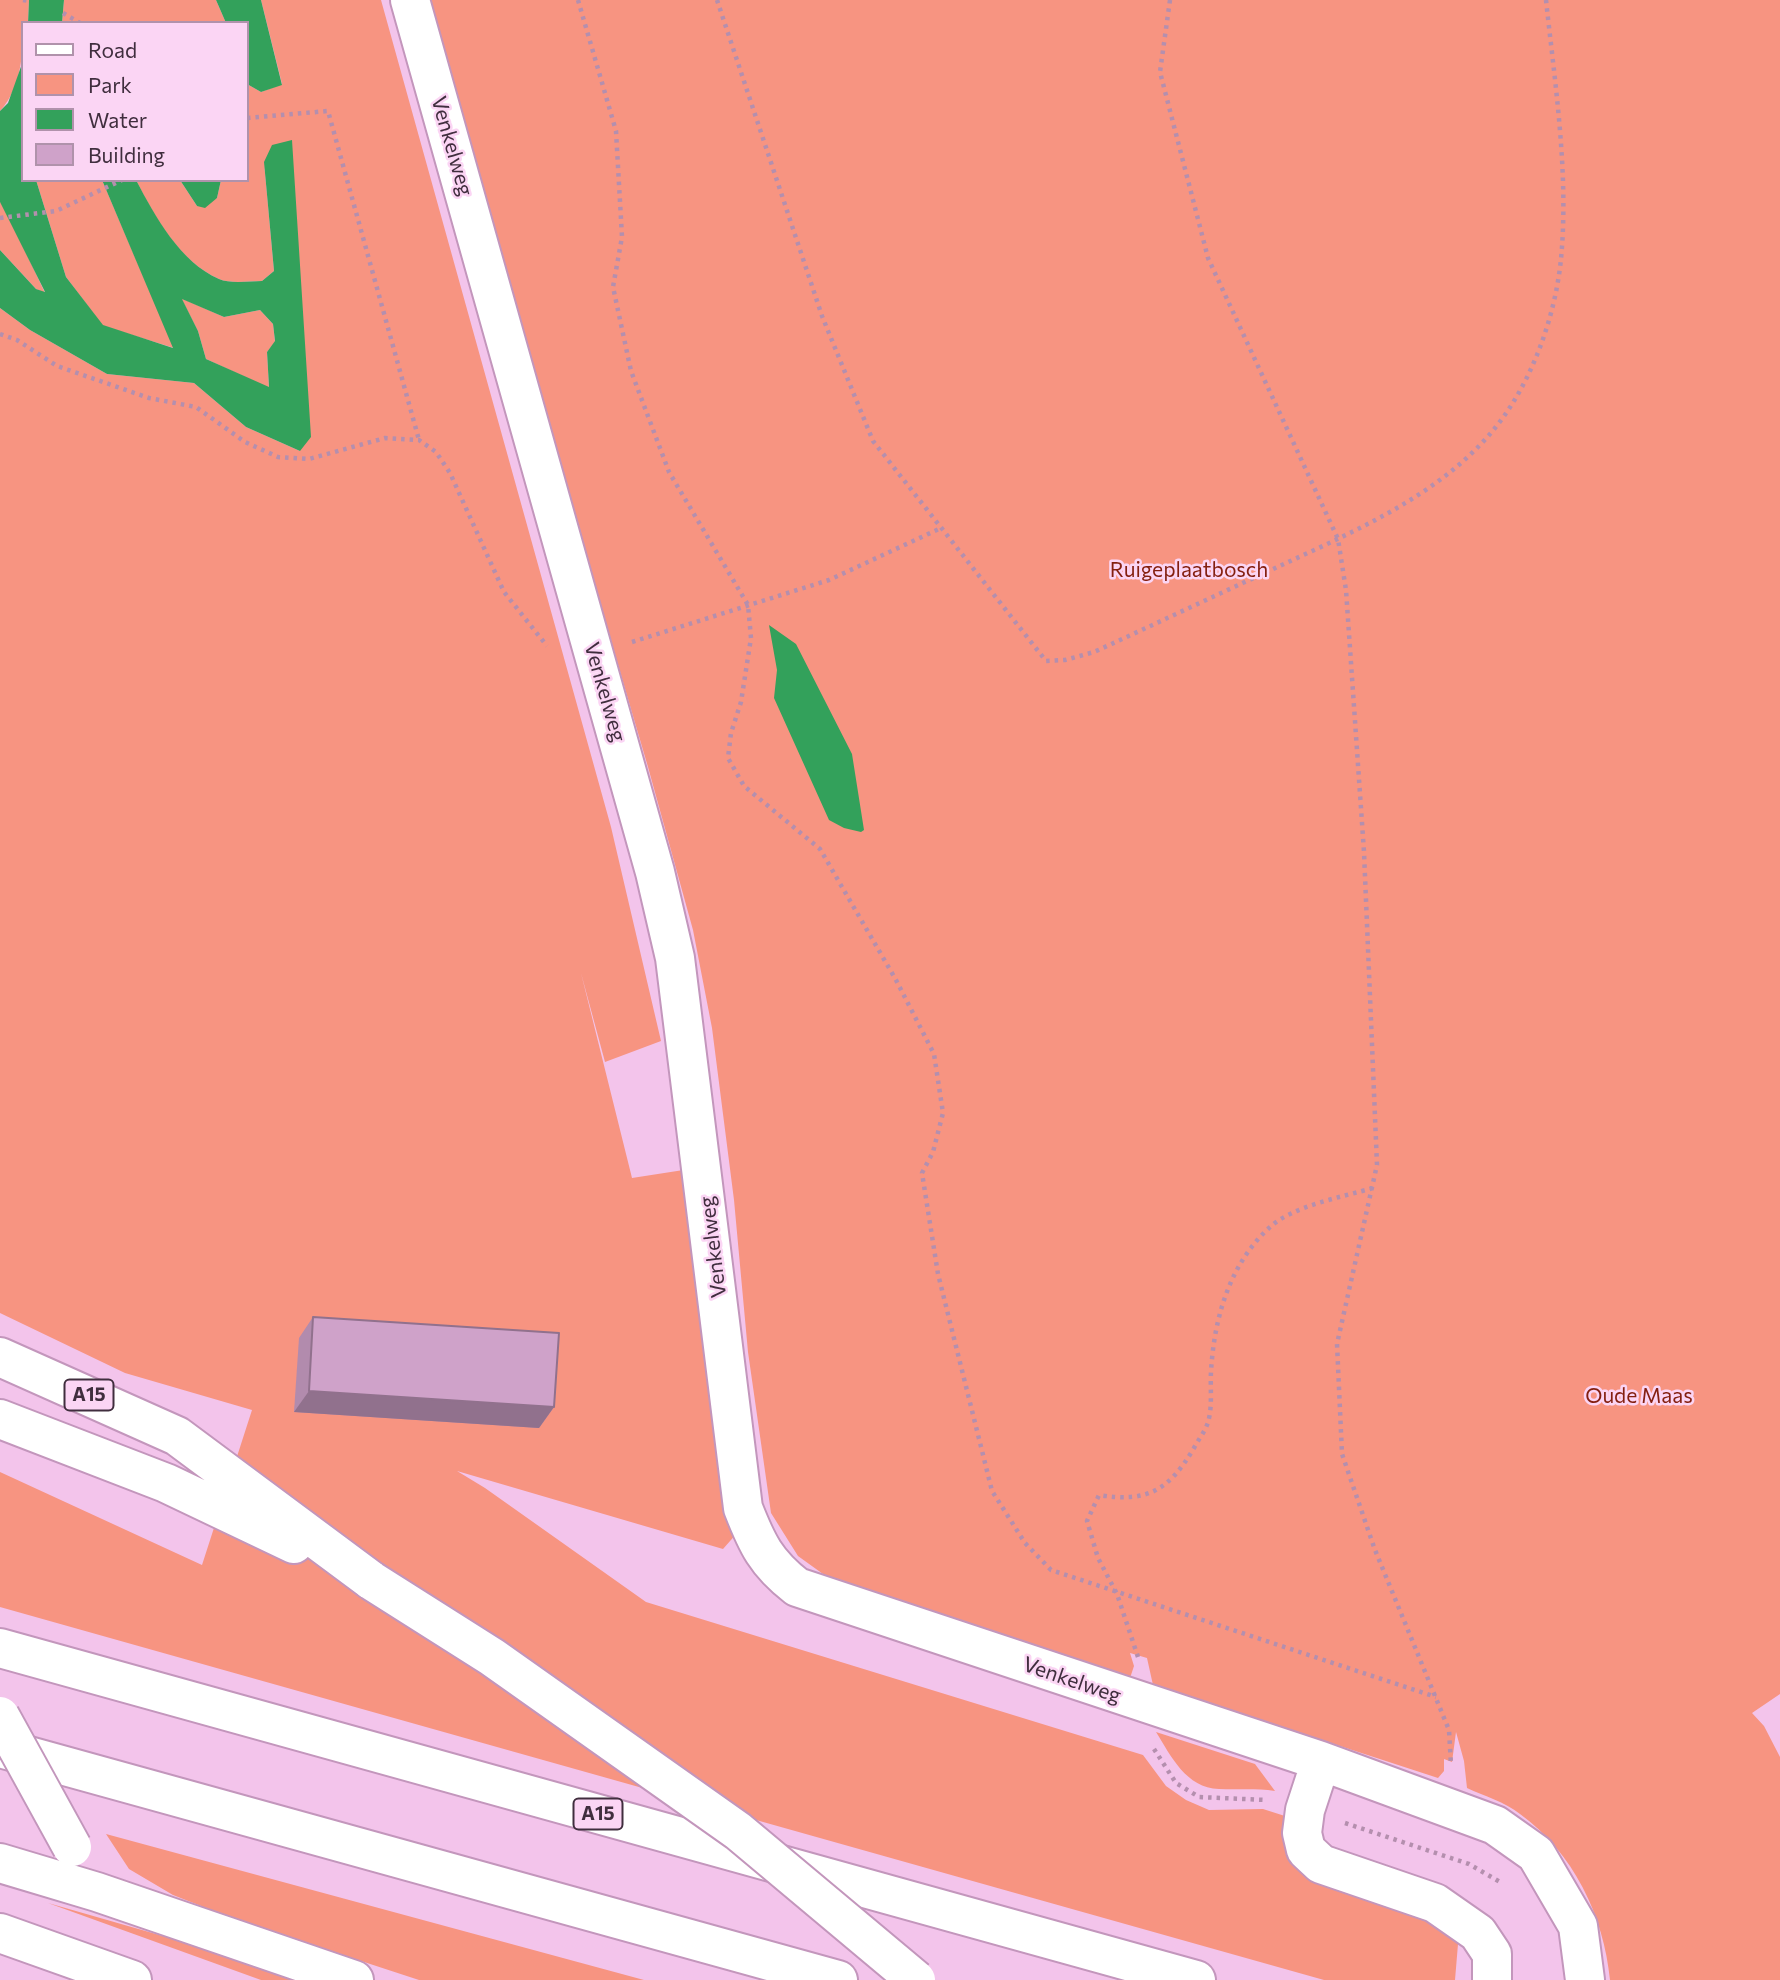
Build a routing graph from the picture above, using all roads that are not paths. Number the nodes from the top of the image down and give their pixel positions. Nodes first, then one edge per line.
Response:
1 (410, 0) edge
2 (0, 1357) edge
3 (0, 1419) edge
4 (372, 1581) junction
5 (0, 1648) edge
6 (0, 1716) edge
7 (0, 1748) edge
8 (1321, 1761) junction
9 (0, 1863) edge
10 (97, 1892) junction
11 (0, 1933) edge
12 (132, 1980) edge
13 (354, 1980) edge
14 (838, 1980) edge
15 (916, 1980) edge
16 (1196, 1980) edge
17 (1492, 1980) edge
18 (1585, 1980) edge

1 - 8 main road, Venkelweg
2 - 4 main road, A15
3 - 4 main road, A15
4 - 15 main road, A15, bridge
5 - 16 main road, A15
6 - 10 main road, bridge
7 - 14 main road
8 - 17 main road
8 - 18 main road, Venkelweg
9 - 10 main road
10 - 13 main road
11 - 12 main road

